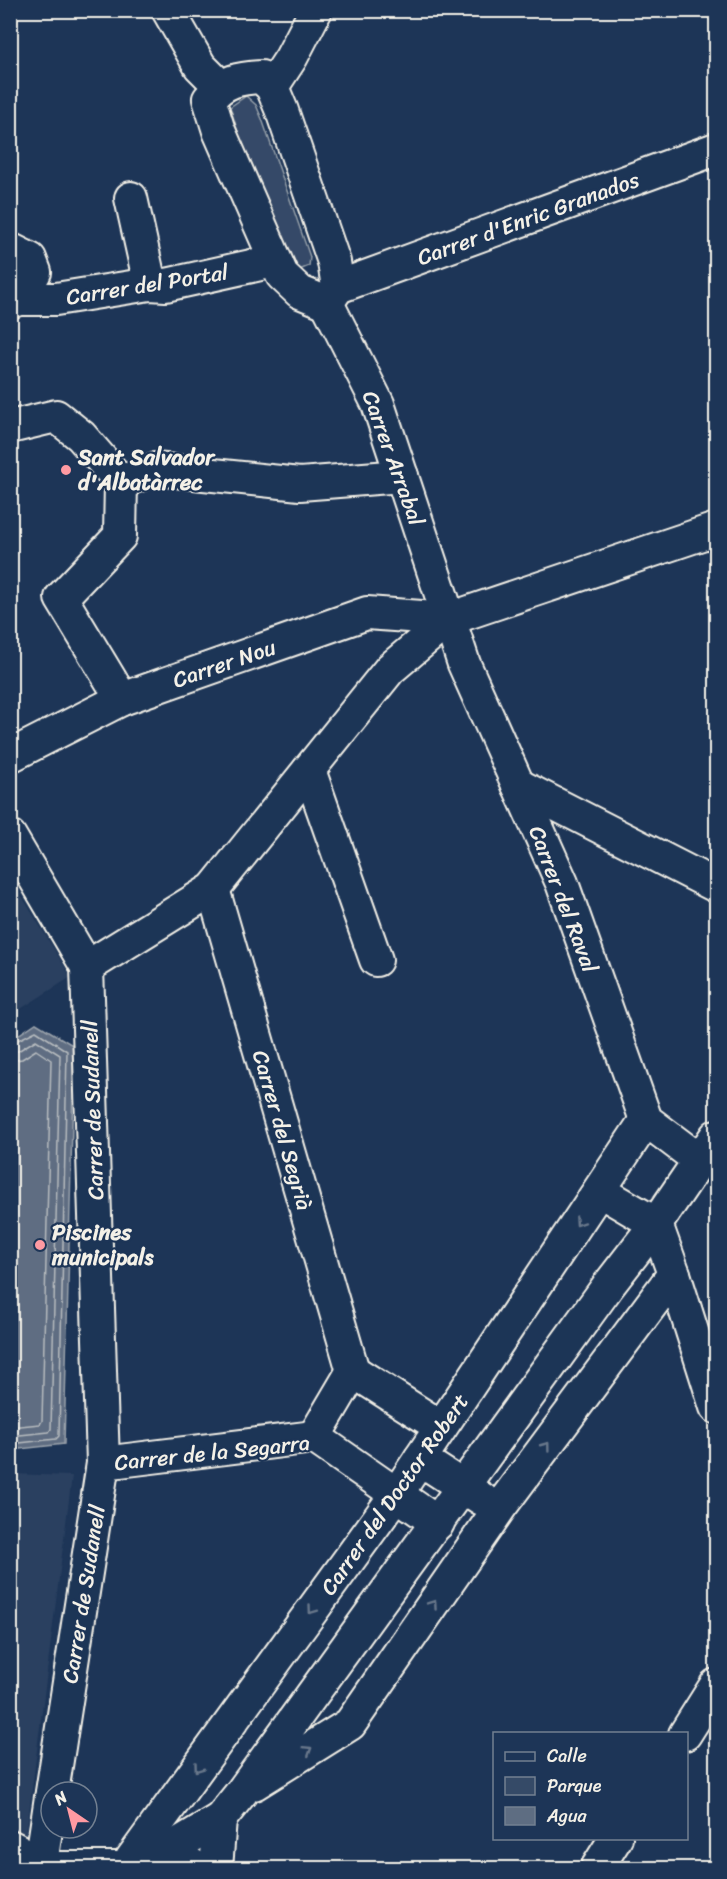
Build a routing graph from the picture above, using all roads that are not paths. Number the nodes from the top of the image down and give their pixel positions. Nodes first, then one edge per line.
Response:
1 (168, 10) edge
2 (316, 10) edge
3 (220, 86) junction
4 (272, 87) junction
5 (717, 149) edge
6 (131, 198) dead end
7 (10, 249) edge
8 (274, 261) junction
9 (150, 284) junction
10 (333, 295) junction
11 (15, 301) edge
12 (10, 427) edge
13 (402, 476) junction
14 (121, 482) junction
15 (717, 530) edge
16 (449, 619) junction
17 (122, 699) junction
18 (10, 756) edge
19 (309, 770) junction
20 (518, 785) junction
21 (10, 836) edge
22 (717, 886) edge
23 (213, 889) junction
24 (376, 960) dead end
25 (87, 967) junction
26 (646, 1120) junction
27 (708, 1148) edge
28 (600, 1191) junction
29 (656, 1224) junction
30 (674, 1274) junction
31 (353, 1371) junction
32 (717, 1407) edge
33 (441, 1427) junction
34 (314, 1437) junction
35 (420, 1459) junction
36 (103, 1463) junction
37 (465, 1487) junction
38 (396, 1495) junction
39 (499, 1510) junction
40 (438, 1523) junction
41 (717, 1685) edge
42 (686, 1732) edge
43 (54, 1780) edge
44 (241, 1792) junction
45 (220, 1819) junction
46 (49, 1840) edge
47 (615, 1840) edge
48 (10, 1846) edge
49 (162, 1854) junction
50 (48, 1866) edge
51 (121, 1866) edge
52 (197, 1869) edge
53 (216, 1869) edge
54 (597, 1869) edge

1 - 3 street
2 - 4 street
3 - 4 street
3 - 8 street
4 - 10 street, Carrer Arrabal
5 - 10 street, Carrer d'Enric Granados
6 - 9 street
7 - 11 street
8 - 9 street, Carrer del Portal
8 - 10 street
9 - 11 street, Carrer del Portal
10 - 13 street, Carrer Arrabal
12 - 14 street
13 - 14 street
13 - 16 street, Carrer Arrabal
14 - 17 street
15 - 16 street
16 - 17 street, Carrer Nou
16 - 19 street
16 - 20 street, Carrer del Raval
17 - 18 street, Carrer Nou
19 - 23 street
19 - 24 street
20 - 22 street
20 - 26 street, Carrer del Raval
21 - 25 street
23 - 25 street
23 - 31 street, Carrer del Segrià
25 - 36 street, Carrer de Sudanell
26 - 27 street
26 - 28 street, Carrer del Doctor Robert
27 - 29 street
28 - 29 street
28 -> 33 street, Carrer del Doctor Robert
29 - 30 street
29 - 37 street
30 - 32 street
39 -> 30 street
31 - 33 street
31 - 34 street
33 - 35 street, Carrer del Doctor Robert
34 - 36 street, Carrer de la Segarra
34 - 38 street, Carrer de la Segarra
35 - 37 street
35 - 38 street, Carrer del Doctor Robert
36 - 43 street, Carrer de Sudanell
37 - 39 street
37 - 40 street
38 - 40 street, Carrer de la Segarra
38 -> 51 street, Carrer del Doctor Robert
44 -> 39 street
40 - 44 street
41 - 42 street
44 - 45 street
45 - 49 street
45 - 53 street
46 - 50 street
47 - 54 street
48 - 50 street
49 - 51 street
49 - 52 street
50 - 51 street

